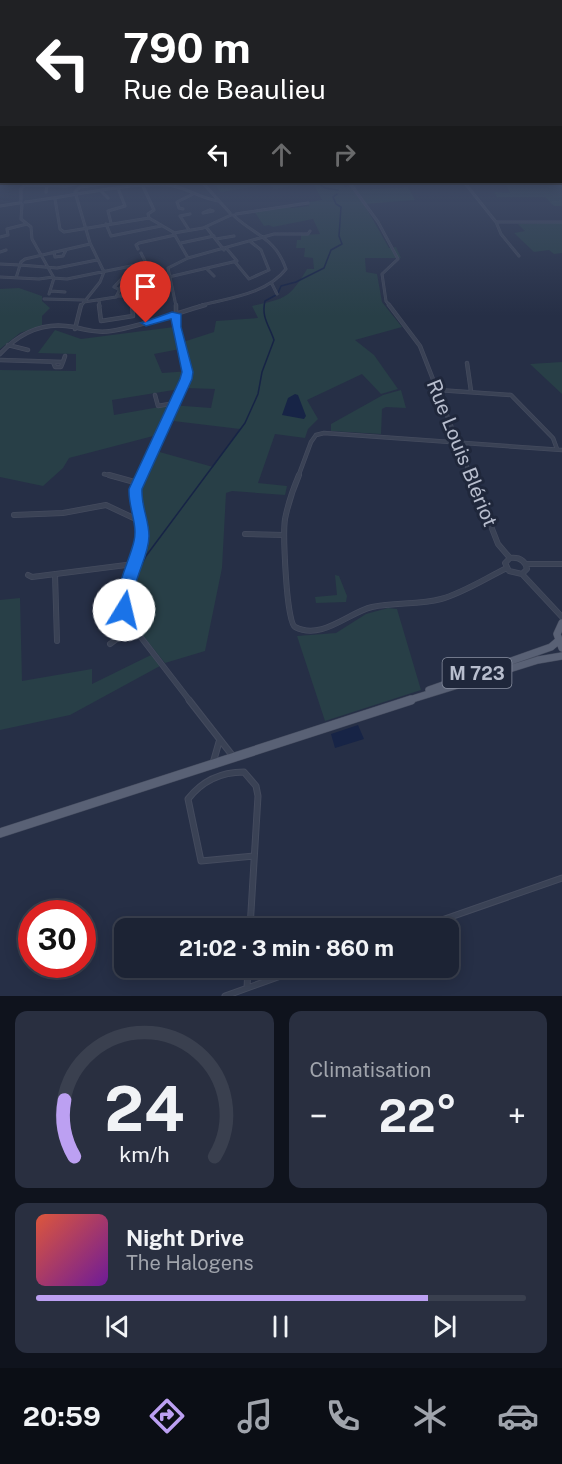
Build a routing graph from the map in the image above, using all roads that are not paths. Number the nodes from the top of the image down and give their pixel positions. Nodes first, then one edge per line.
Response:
1 (59, 222) edge
2 (84, 222) edge
3 (115, 222) edge
4 (156, 222) edge
5 (184, 222) edge
6 (212, 222) edge
7 (245, 222) edge
8 (378, 222) edge
9 (496, 222) edge
10 (111, 223) joint
11 (28, 224) joint
12 (105, 224) junction
13 (161, 226) junction
14 (206, 226) junction
15 (86, 230) junction
16 (189, 230) junction
17 (310, 231) dead end
18 (175, 234) junction
19 (234, 236) dead end
20 (0, 237) edge
21 (215, 237) junction
22 (266, 237) junction
23 (251, 242) junction
24 (181, 243) junction
25 (90, 244) junction
26 (138, 249) dead end
27 (226, 249) junction
28 (6, 250) dead end
29 (0, 252) edge
30 (141, 253) dead end
31 (41, 254) junction
32 (519, 256) dead end
33 (188, 258) junction
34 (97, 260) junction
35 (235, 262) junction
36 (0, 264) edge
37 (20, 265) junction
38 (48, 268) junction
39 (207, 268) junction
40 (104, 272) junction
41 (126, 274) dead end
42 (169, 276) junction
43 (214, 276) dead end
44 (0, 277) edge
45 (53, 277) junction
46 (16, 278) junction
47 (272, 284) junction
48 (118, 289) junction
49 (65, 292) dead end
50 (277, 294) dead end
51 (118, 296) junction
52 (44, 299) dead end
53 (84, 301) junction
54 (99, 301) junction
55 (176, 314) junction
56 (75, 329) junction
57 (7, 345) junction
58 (28, 350) dead end
59 (0, 354) edge
60 (65, 357) dead end
61 (0, 360) edge
62 (467, 363) dead end
63 (437, 390) junction
64 (471, 391) junction
65 (155, 395) dead end
66 (175, 403) junction
67 (458, 443) junction
68 (560, 450) edge
69 (104, 474) dead end
70 (138, 483) junction
71 (14, 515) dead end
72 (141, 521) junction
73 (245, 534) dead end
74 (284, 535) junction
75 (510, 558) junction
76 (134, 564) junction
77 (526, 564) junction
78 (562, 564) edge
79 (507, 568) junction
80 (55, 574) junction
81 (522, 574) junction
82 (28, 575) dead end
83 (550, 602) junction
84 (562, 611) edge
85 (562, 618) edge
86 (562, 623) edge
87 (133, 627) junction
88 (57, 641) dead end
89 (110, 644) dead end
90 (560, 645) edge
91 (562, 656) edge
92 (395, 705) junction
93 (219, 741) junction
94 (233, 756) junction
95 (212, 763) junction
96 (0, 833) edge
97 (254, 856) junction
98 (562, 878) edge
99 (251, 918) edge
100 (448, 918) edge
101 (248, 978) edge
102 (275, 978) edge
103 (247, 988) junction
104 (225, 996) edge

1 - 15 street
2 - 15 street
3 - 10 street
4 - 13 street
5 - 16 street
6 - 14 street
7 - 22 street
8 - 63 street, Rue Louis Blériot
9 - 32 street
10 - 12 street
11 - 20 street
11 - 31 street
12 - 13 street
12 - 15 street
13 - 18 street
14 - 16 street
14 - 21 street
15 - 25 street
16 - 18 street
17 - 22 street
18 - 24 street
18 - 26 street
19 - 21 street
21 - 24 street
21 - 27 street
22 - 23 street
22 - 47 street
23 - 27 street
23 - 35 street
24 - 33 street
25 - 31 street
25 - 34 street
27 - 33 street
27 - 35 street
28 - 29 street
30 - 40 street
31 - 37 street
31 - 38 street
33 - 42 street
34 - 38 street
34 - 40 street
35 - 39 street
36 - 37 street
37 - 38 street
37 - 46 street
38 - 45 street
39 - 42 street
39 - 43 street
40 - 45 street
40 - 53 street
41 - 48 street
42 - 48 street
42 - 55 street
44 - 46 street
45 - 46 street
45 - 49 street
47 - 50 street
47 - 55 street
48 - 51 street
51 - 54 street
51 - 54 street
52 - 53 street
53 - 54 street
53 - 56 street
55 - 56 street
55 - 66 street
56 - 57 street
57 - 58 street
57 - 59 street
60 - 61 street
62 - 64 street
63 - 64 street
63 - 67 street, Rue Louis Blériot
64 - 68 street
65 - 66 street
66 - 70 street
67 - 68 street
67 - 74 street
67 - 75 street, Rue Louis Blériot
69 - 70 street
70 - 72 street
71 - 72 street
72 - 76 street
73 - 74 street
74 - 79 street
75 - 77 street
75 - 79 street
76 - 80 street
76 - 87 street
77 - 78 street
77 - 81 street
79 - 81 street
80 - 82 street
80 - 88 street
81 - 83 street
83 - 84 street
83 - 85 street
86 - 90 main road
87 - 89 street
87 - 93 street
90 - 92 main road, M 723
91 - 92 main road, M 723
92 - 94 main road, M 723
93 - 94 street
93 - 95 street
94 - 95 main road, M 723
95 - 96 main road, M 723
97 - 97 street
97 - 99 street
98 - 100 street
101 - 103 street
102 - 103 street
103 - 104 street

